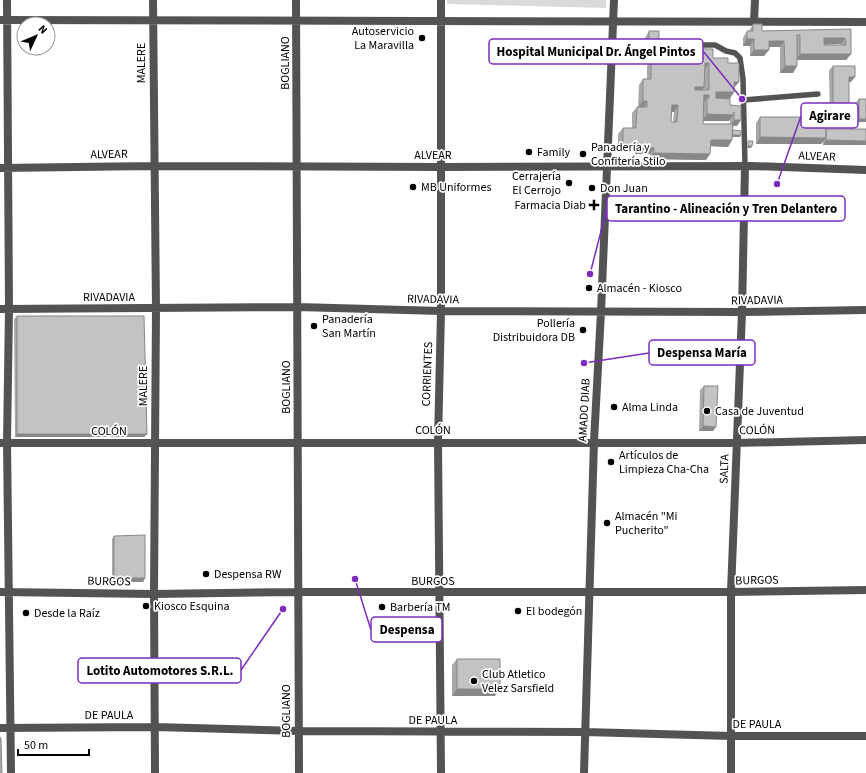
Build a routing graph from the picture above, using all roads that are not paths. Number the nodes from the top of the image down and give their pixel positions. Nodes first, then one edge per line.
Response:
1 (7, 0) edge
2 (153, 0) edge
3 (296, 0) edge
4 (441, 0) edge
5 (614, 0) edge
6 (755, 0) edge
7 (4, 20) edge
8 (153, 20) junction
9 (296, 20) junction
10 (441, 20) junction
11 (613, 21) junction
12 (754, 22) junction
13 (866, 22) edge
14 (663, 43) dead end
15 (818, 94) dead end
16 (744, 100) junction
17 (153, 166) junction
18 (745, 166) junction
19 (297, 167) junction
20 (606, 167) junction
21 (0, 168) edge
22 (9, 168) junction
23 (442, 168) junction
24 (866, 170) edge
25 (298, 307) junction
26 (0, 309) edge
27 (9, 309) junction
28 (156, 309) junction
29 (866, 310) edge
30 (441, 311) junction
31 (601, 312) junction
32 (742, 312) junction
33 (866, 440) edge
34 (156, 442) junction
35 (438, 442) junction
36 (594, 442) junction
37 (738, 442) junction
38 (3, 443) edge
39 (298, 443) junction
40 (866, 590) edge
41 (4, 592) edge
42 (297, 592) junction
43 (731, 592) junction
44 (439, 593) junction
45 (588, 593) junction
46 (154, 594) junction
47 (155, 727) junction
48 (0, 728) edge
49 (11, 728) junction
50 (299, 731) junction
51 (440, 732) junction
52 (585, 732) junction
53 (732, 736) junction
54 (866, 736) edge
55 (12, 773) edge
56 (155, 773) edge
57 (299, 773) edge
58 (441, 773) edge
59 (584, 773) edge
60 (731, 773) edge

1 - 7 street
2 - 8 street, MALERE
3 - 9 street, BOGLIANO
4 - 10 street, CORRIENTES
5 - 11 street, AMADO DIAB
6 - 12 street
7 - 8 street
7 - 22 street
8 - 9 street
8 - 17 street, MALERE
9 - 10 street
9 - 19 street, BOGLIANO
10 - 11 street
10 - 23 street, CORRIENTES
11 - 12 street
11 - 20 street, AMADO DIAB
12 - 13 street
14 - 16 lane
15 - 16 lane
16 - 18 lane
17 - 19 street, ALVEAR
17 - 22 street, ALVEAR
17 - 28 street, MALERE
18 - 20 street, ALVEAR
18 - 24 street, ALVEAR
18 - 32 street, SALTA
19 - 23 street, ALVEAR
19 - 25 street, BOGLIANO
20 - 23 street, ALVEAR
20 - 31 street, AMADO DIAB
21 - 22 street, ALVEAR
22 - 27 street
23 - 30 street, CORRIENTES
25 - 28 street, RIVADAVIA
25 - 30 street, RIVADAVIA
25 - 39 street, BOGLIANO
26 - 27 street, RIVADAVIA
27 - 28 street, RIVADAVIA
27 - 38 street
28 - 34 street, MALERE
29 - 32 street, RIVADAVIA
30 - 31 street, RIVADAVIA
30 - 35 street, CORRIENTES
31 - 32 street, RIVADAVIA
31 - 36 street, AMADO DIAB
32 - 37 street, SALTA
33 - 37 street, COLÓN
34 - 38 street, COLÓN
34 - 39 street, COLÓN
34 - 46 street, MALERE
35 - 36 street, COLÓN
35 - 39 street, COLÓN
35 - 44 street, CORRIENTES
36 - 37 street, COLÓN
36 - 45 street, AMADO DIAB
37 - 43 street, SALTA
38 - 41 street
39 - 42 street, BOGLIANO
40 - 43 street, BURGOS
41 - 46 street, BURGOS
41 - 49 street
42 - 44 street, BURGOS
42 - 46 street, BURGOS
42 - 50 street, BOGLIANO
43 - 45 street, BURGOS
43 - 53 street, SALTA
44 - 45 street, BURGOS
44 - 51 street, CORRIENTES
45 - 52 street, AMADO DIAB
46 - 47 street, MALERE
47 - 49 street, DE PAULA
47 - 50 street, DE PAULA
47 - 56 street, MALERE
48 - 49 street, DE PAULA
49 - 55 street
50 - 51 street, DE PAULA
50 - 57 street, BOGLIANO
51 - 52 street, DE PAULA
51 - 58 street, CORRIENTES
52 - 53 street, DE PAULA
52 - 59 street, AMADO DIAB
53 - 54 street, DE PAULA
53 - 60 street, SALTA

